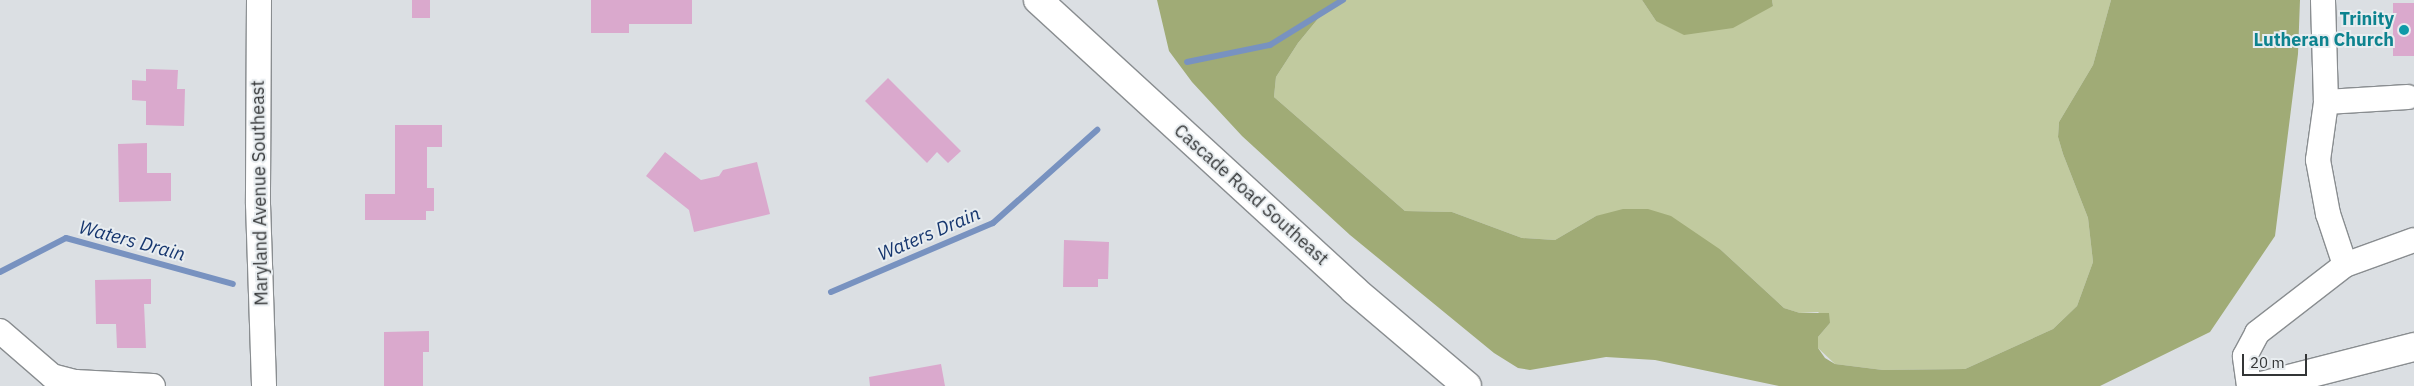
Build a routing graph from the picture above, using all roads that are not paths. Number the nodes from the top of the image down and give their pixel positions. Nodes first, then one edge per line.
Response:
1 (259, 0) edge
2 (1038, 0) edge
3 (2324, 0) edge
4 (2408, 97) dead end
5 (2326, 102) junction
6 (2414, 240) edge
7 (2345, 265) junction
8 (0, 330) edge
9 (2414, 348) edge
10 (77, 384) edge
11 (153, 386) edge
12 (264, 386) edge
13 (1467, 386) edge
14 (2249, 386) edge
15 (2261, 386) edge

1 - 12 street, Maryland Avenue Southeast
2 - 13 main road, Cascade Road Southeast
3 - 5 street
4 - 5 street
5 - 7 street
6 - 7 street
7 - 14 street
8 - 10 street
9 - 15 main road
10 - 11 street

